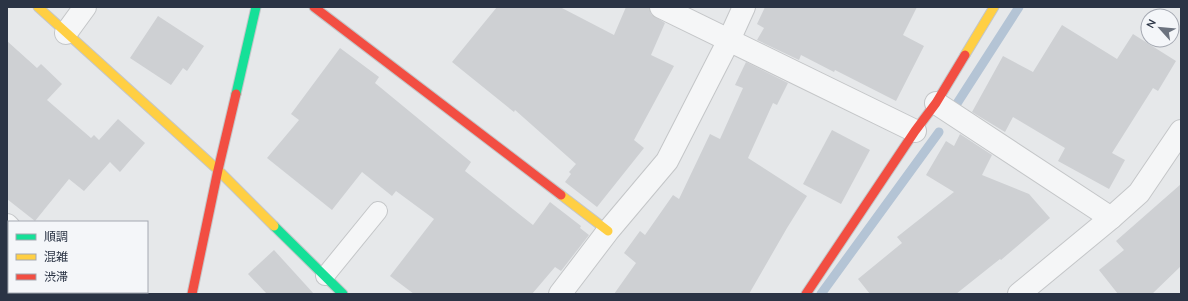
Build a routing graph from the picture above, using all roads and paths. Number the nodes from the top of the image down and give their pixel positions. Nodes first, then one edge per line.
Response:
1 (38, 7) edge
2 (85, 7) edge
3 (256, 7) edge
4 (314, 7) edge
5 (661, 7) edge
6 (744, 7) edge
7 (994, 7) edge
8 (66, 32) junction
9 (729, 40) junction
10 (936, 104) junction
11 (915, 130) junction
12 (1181, 130) edge
13 (218, 170) junction
14 (378, 211) dead end
15 (1111, 218) junction
16 (608, 231) junction
17 (325, 276) junction
18 (192, 294) edge
19 (343, 294) edge
20 (560, 294) edge
21 (806, 294) edge
22 (1019, 294) edge

1 - 8 street
2 - 8 street
3 - 13 street
4 - 16 street
5 - 9 street
6 - 9 street
7 - 10 street
8 - 13 street
9 - 11 street
9 - 16 street
10 - 11 street
10 - 15 street
11 - 21 street
12 - 15 street
13 - 17 street
13 - 18 street
14 - 17 lane
15 - 22 street
16 - 20 street
17 - 19 street

